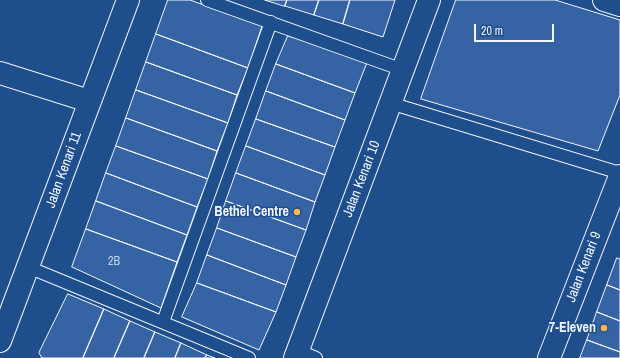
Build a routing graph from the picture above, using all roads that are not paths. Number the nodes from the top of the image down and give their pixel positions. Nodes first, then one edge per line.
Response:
1 (128, 0) edge
2 (207, 0) edge
3 (429, 0) edge
4 (604, 0) edge
5 (620, 5) edge
6 (271, 22) junction
7 (403, 70) junction
8 (0, 73) edge
9 (89, 101) junction
10 (390, 103) junction
11 (620, 173) edge
12 (620, 176) edge
13 (28, 266) junction
14 (163, 322) junction
15 (0, 341) edge
16 (303, 355) edge
17 (249, 358) edge
18 (549, 358) edge

1 - 9 street, Jalan Kenari 11
2 - 6 lane
3 - 7 street, Jalan Kenari 10
4 - 5 street
6 - 7 lane
6 - 14 lane
7 - 10 street, Jalan Kenari 10
8 - 9 street
9 - 13 street, Jalan Kenari 11
10 - 11 lane
10 - 16 street, Jalan Kenari 10
12 - 18 street, Jalan Kenari 9
13 - 14 lane
13 - 15 street, Jalan Kenari 11
14 - 17 lane

